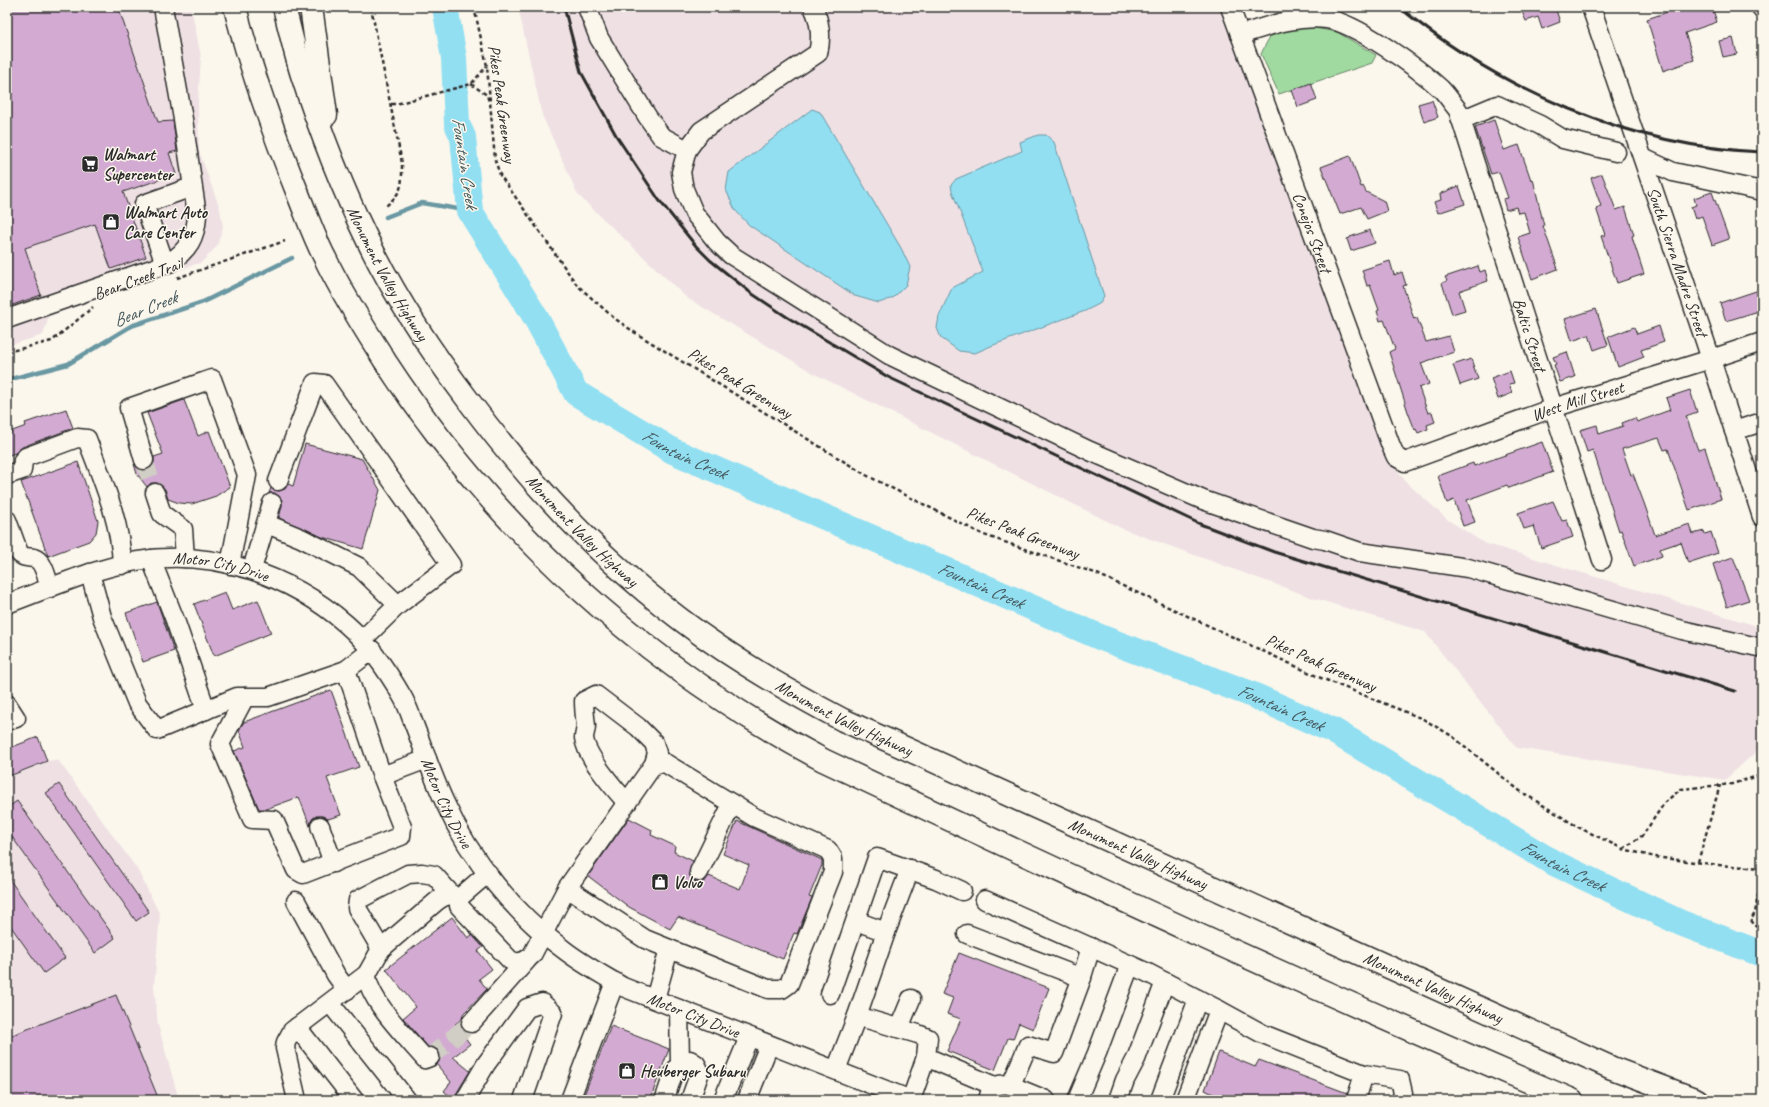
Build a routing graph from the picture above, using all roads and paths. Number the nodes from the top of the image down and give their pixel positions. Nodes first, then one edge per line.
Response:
1 (163, 7) edge
2 (235, 7) edge
3 (284, 7) edge
4 (311, 7) edge
5 (372, 7) edge
6 (474, 7) edge
7 (587, 7) edge
8 (813, 7) edge
9 (1230, 7) edge
10 (1591, 7) edge
11 (1240, 35) junction
12 (487, 66) junction
13 (471, 84) junction
14 (391, 104) junction
15 (491, 108) junction
16 (1459, 115) junction
17 (687, 150) junction
18 (1616, 152) dead end
19 (332, 158) junction
20 (1643, 158) junction
21 (192, 187) junction
22 (1762, 191) edge
23 (385, 207) dead end
24 (285, 241) dead end
25 (170, 271) junction
26 (94, 306) dead end
27 (7, 319) edge
28 (1762, 342) edge
29 (7, 352) edge
30 (1711, 359) junction
31 (1553, 408) junction
32 (1762, 422) edge
33 (1734, 431) junction
34 (1396, 457) joint
35 (144, 460) tunnel mouth
36 (7, 475) edge
37 (278, 481) dead end
38 (155, 493) tunnel mouth
39 (272, 503) dead end
40 (1762, 517) edge
41 (7, 520) edge
42 (267, 524) junction
43 (185, 558) junction
44 (151, 559) junction
45 (1602, 560) dead end
46 (122, 564) junction
47 (230, 565) junction
48 (252, 570) junction
49 (90, 574) junction
50 (50, 588) junction
51 (7, 604) edge
52 (398, 605) junction
53 (367, 645) junction
54 (1762, 648) edge
55 (346, 670) junction
56 (245, 697) junction
57 (7, 704) edge
58 (206, 710) junction
59 (7, 721) edge
60 (427, 759) junction
61 (654, 764) junction
62 (1762, 769) edge
63 (382, 776) junction
64 (1758, 776) junction
65 (1720, 785) junction
66 (1762, 797) edge
67 (627, 803) junction
68 (732, 804) junction
69 (320, 826) dead end
70 (1623, 849) junction
71 (1698, 862) junction
72 (333, 863) junction
73 (1762, 868) edge
74 (910, 869) junction
75 (699, 872) dead end
76 (1762, 872) edge
77 (488, 873) junction
78 (567, 888) junction
79 (962, 891) dead end
80 (455, 896) junction
81 (985, 900) dead end
82 (296, 901) dead end
83 (856, 921) junction
84 (1759, 927) dead end
85 (543, 932) junction
86 (886, 932) junction
87 (967, 934) dead end
88 (1091, 947) junction
89 (381, 949) junction
90 (669, 949) junction
91 (528, 960) junction
92 (1130, 965) junction
93 (368, 974) junction
94 (1082, 978) junction
95 (615, 982) junction
96 (1165, 982) junction
97 (347, 990) junction
98 (830, 994) dead end
99 (655, 999) junction
100 (910, 999) dead end
101 (1198, 999) junction
102 (330, 1003) junction
103 (679, 1009) junction
104 (1219, 1010) junction
105 (857, 1016) junction
106 (471, 1023) tunnel mouth
107 (297, 1027) junction
108 (899, 1028) junction
109 (749, 1037) junction
110 (769, 1045) junction
111 (926, 1057) junction
112 (427, 1058) dead end
113 (680, 1063) junction
114 (836, 1070) junction
115 (1364, 1074) junction
116 (1011, 1085) junction
117 (990, 1093) edge
118 (665, 1098) dead end
119 (904, 1098) edge
120 (297, 1100) edge
121 (354, 1100) edge
122 (407, 1100) edge
123 (465, 1100) edge
124 (523, 1100) edge
125 (570, 1100) edge
126 (690, 1100) edge
127 (723, 1100) edge
128 (746, 1100) edge
129 (1046, 1100) edge
130 (1077, 1100) edge
131 (1118, 1100) edge
132 (1160, 1100) edge
133 (1185, 1100) edge
134 (1356, 1100) edge
135 (1401, 1100) edge
136 (1572, 1100) edge
137 (1697, 1100) edge

1 - 21 street
2 - 136 highway
3 - 19 highway, Monument Valley Highway
4 - 19 highway
5 - 14 path
6 - 12 path, Pikes Peak Greenway
7 - 17 street
8 - 17 street
9 - 11 street, Conejos Street
10 - 20 street, South Sierra Madre Street
11 - 16 street
11 - 34 street, Conejos Street
12 - 13 path
12 - 15 path, Pikes Peak Greenway
13 - 14 path
13 - 15 path
14 - 23 path
15 - 70 path, Pikes Peak Greenway
16 - 18 street
16 - 31 street, Baltic Street
17 - 54 street
19 - 137 highway, Monument Valley Highway
20 - 22 street
20 - 30 street, South Sierra Madre Street
21 - 25 street
21 - 25 street
24 - 25 path, Bear Creek Trail
25 - 27 street
26 - 29 path, Bear Creek Trail
28 - 30 street, West Mill Street
30 - 31 street, West Mill Street
30 - 33 street, South Sierra Madre Street
31 - 34 street, West Mill Street
31 - 45 street, Baltic Street
32 - 33 street
33 - 40 street, South Sierra Madre Street
35 - 47 street
36 - 46 street
37 - 52 street
38 - 43 street
39 - 42 street
41 - 50 street
42 - 48 street
42 - 52 street
43 - 44 street, Motor City Drive
43 - 47 street, Motor City Drive
44 - 46 street, Motor City Drive
44 - 58 street
46 - 49 street, Motor City Drive
47 - 48 street, Motor City Drive
48 - 53 street, Motor City Drive
49 - 50 street, Motor City Drive
49 - 58 street
50 - 51 street, Motor City Drive
52 - 53 street
53 - 55 street
53 - 60 street, Motor City Drive
55 - 56 street
55 - 63 street
56 - 58 street
56 - 72 street
57 - 59 street
60 - 63 street
60 - 77 street, Motor City Drive
61 - 67 street
61 - 67 street
61 - 68 street
62 - 64 path
63 - 72 street
64 - 65 path
64 - 66 path
65 - 70 path
65 - 71 path
67 - 78 street
68 - 75 street
68 - 90 street
69 - 72 street
70 - 71 path, Pikes Peak Greenway
71 - 73 path, Pikes Peak Greenway
74 - 79 street
74 - 83 street
74 - 86 street
76 - 84 path
77 - 80 street
77 - 85 street, Motor City Drive
78 - 85 street
78 - 90 street
80 - 89 street
80 - 89 street
80 - 91 street
81 - 88 street
82 - 97 street
83 - 86 street
83 - 98 street
85 - 91 street
85 - 95 street, Motor City Drive
86 - 105 street
87 - 94 street
88 - 92 street
88 - 94 street
89 - 93 street
90 - 99 street
91 - 106 street
92 - 96 street
92 - 130 street
93 - 97 street
93 - 112 street
94 - 116 street
95 - 99 street, Motor City Drive
95 - 125 street
96 - 101 street
96 - 131 street
97 - 102 street
99 - 103 street, Motor City Drive
100 - 108 street
101 - 104 street
101 - 132 street
102 - 107 street
102 - 122 street
103 - 109 street, Motor City Drive
103 - 113 street
104 - 115 street
104 - 133 street
105 - 108 street
105 - 114 street
107 - 120 street
107 - 121 street
108 - 111 street
109 - 110 street, Motor City Drive
109 - 127 street
110 - 114 street, Motor City Drive
110 - 128 street
111 - 117 street
111 - 119 street
113 - 118 street
113 - 126 street
114 - 119 street, Motor City Drive
115 - 134 street
115 - 135 street
116 - 117 street
116 - 129 street
123 - 124 street

